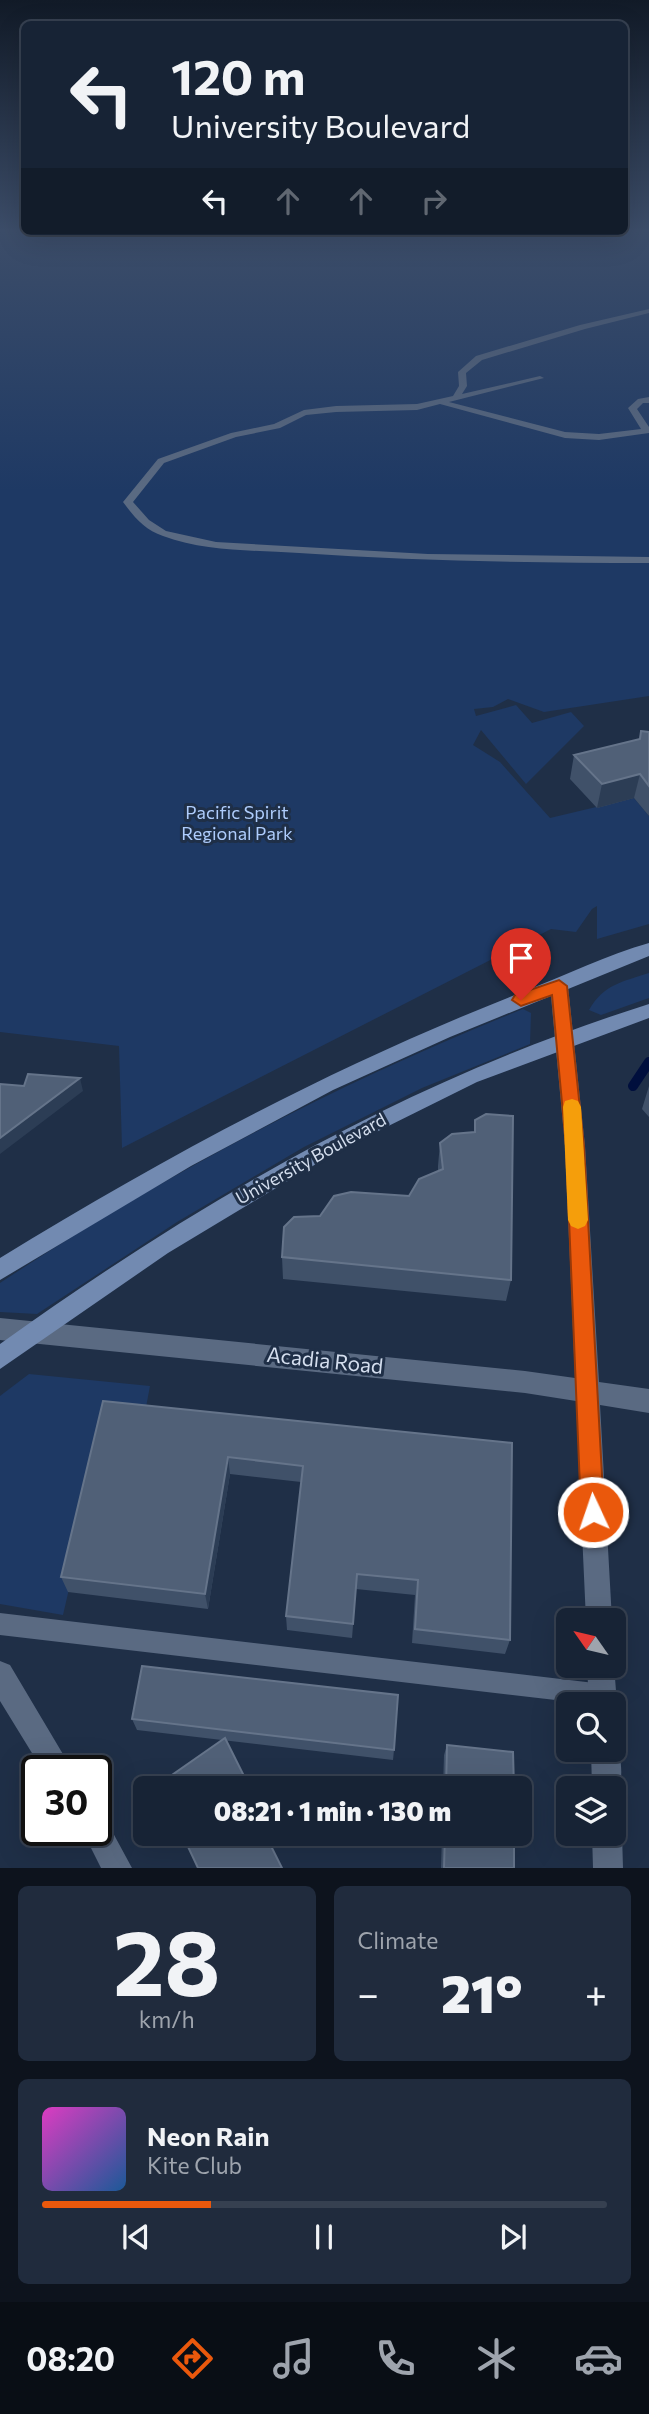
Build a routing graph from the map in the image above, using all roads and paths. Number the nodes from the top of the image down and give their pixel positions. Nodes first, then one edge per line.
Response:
1 (624, 317) edge
2 (540, 378) dead end
3 (457, 396) junction
4 (649, 400) edge
5 (443, 403) junction
6 (648, 430) edge
7 (649, 560) edge
8 (649, 949) edge
9 (559, 986) junction
10 (649, 1011) edge
11 (566, 1039) junction
12 (0, 1270) edge
13 (0, 1329) edge
14 (33, 1333) junction
15 (0, 1358) edge
16 (586, 1391) junction
17 (649, 1401) edge
18 (598, 1608) edge
19 (0, 1623) edge
20 (0, 1675) edge
21 (556, 1694) edge
22 (50, 1755) edge
23 (105, 1846) edge
24 (607, 1846) edge
25 (117, 1868) edge
26 (608, 1868) edge

1 - 3 lane
2 - 3 lane
3 - 5 lane
4 - 6 lane
5 - 6 lane
5 - 7 lane
8 - 9 main road
9 - 11 street
9 - 12 main road
10 - 11 main road, University Boulevard
11 - 14 main road, University Boulevard
11 - 16 street
13 - 14 street, Acadia Road
14 - 15 main road, University Boulevard
14 - 16 street, Acadia Road
16 - 17 street, Acadia Road
16 - 18 street
19 - 21 lane
20 - 22 street
23 - 25 street
24 - 26 street

